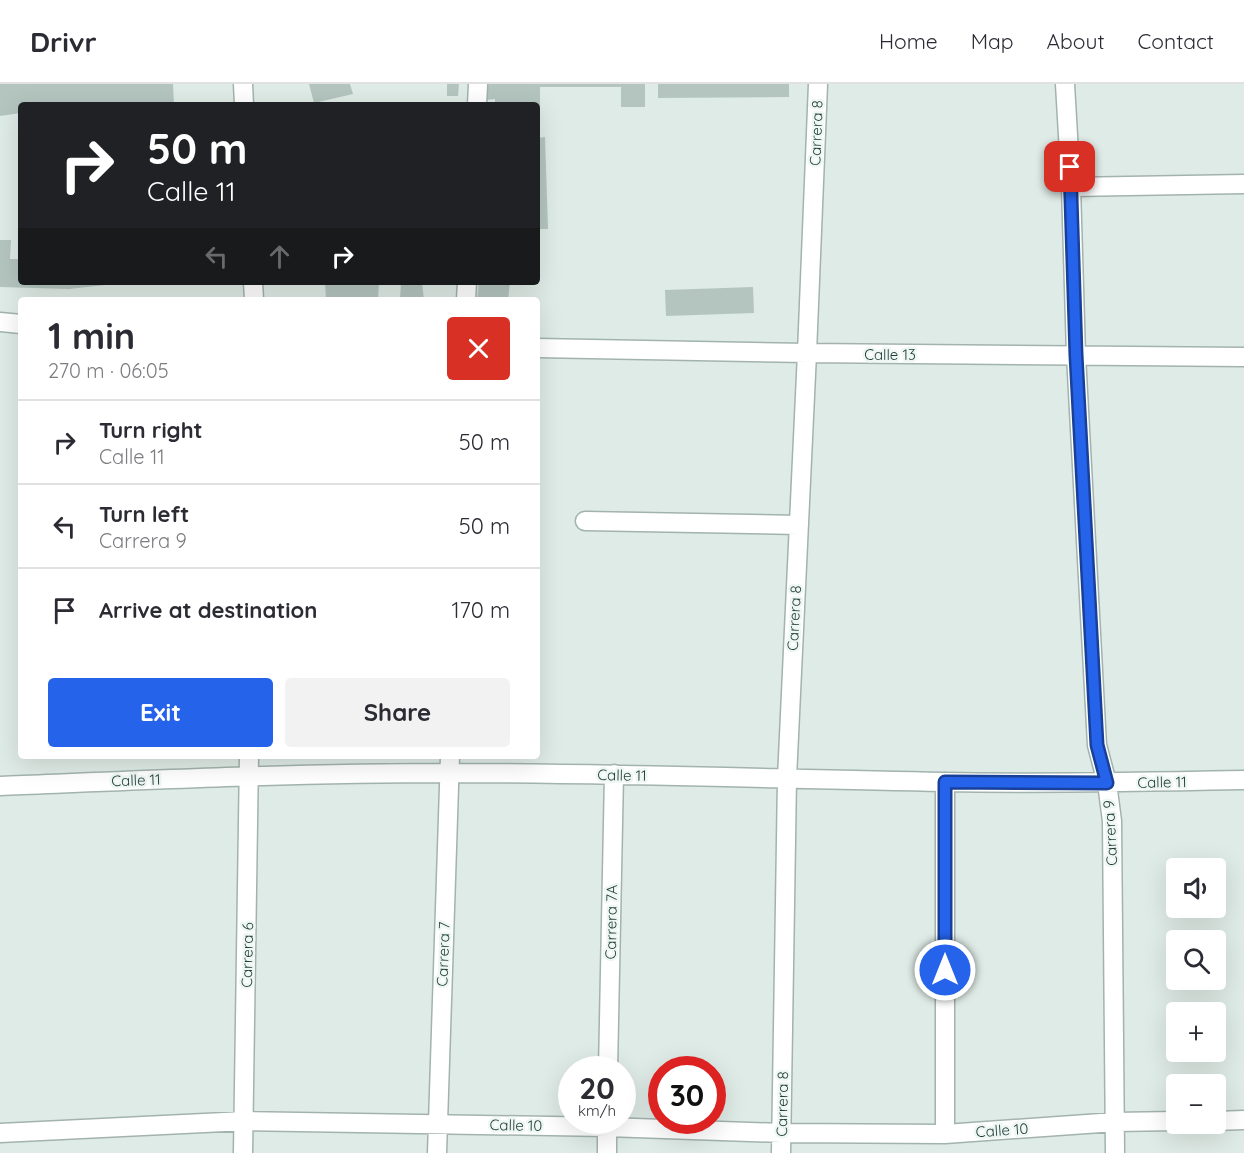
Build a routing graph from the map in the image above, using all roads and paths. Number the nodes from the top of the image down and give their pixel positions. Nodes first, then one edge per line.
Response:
1 (243, 84) edge
2 (478, 84) edge
3 (818, 84) edge
4 (1065, 84) edge
5 (244, 102) edge
6 (477, 102) edge
7 (1244, 184) edge
8 (1071, 187) junction
9 (0, 322) edge
10 (18, 324) edge
11 (540, 348) edge
12 (807, 353) junction
13 (1076, 355) junction
14 (1244, 357) edge
15 (585, 521) dead end
16 (799, 525) junction
17 (249, 759) edge
18 (450, 765) edge
19 (614, 774) junction
20 (249, 776) junction
21 (787, 778) junction
22 (1244, 780) edge
23 (945, 782) junction
24 (1107, 783) junction
25 (0, 786) edge
26 (608, 1056) edge
27 (1244, 1120) edge
28 (245, 1121) junction
29 (1166, 1121) edge
30 (1226, 1121) edge
31 (1115, 1122) junction
32 (437, 1124) junction
33 (558, 1124) edge
34 (636, 1125) edge
35 (782, 1132) junction
36 (0, 1133) edge
37 (607, 1134) edge
38 (945, 1134) junction
39 (243, 1153) edge
40 (436, 1153) edge
41 (607, 1153) edge
42 (782, 1153) edge
43 (1115, 1153) edge

1 - 5 street
2 - 6 street
3 - 12 street, Carrera 8
4 - 8 street, Carrera 9
7 - 8 street
8 - 13 street, Carrera 9
9 - 10 street
11 - 12 street, Calle 13
12 - 13 street, Calle 13
12 - 16 street, Carrera 8
13 - 14 street, Calle 13
13 - 24 street, Carrera 9
15 - 16 street
16 - 21 street, Carrera 8
17 - 20 street, Carrera 6
18 - 19 street, Calle 11
18 - 20 street, Calle 11
18 - 32 street, Carrera 7
19 - 21 street, Calle 11
19 - 26 street, Carrera 7A
20 - 25 street, Calle 11
20 - 28 street, Carrera 6
21 - 23 street, Calle 11
21 - 35 street, Carrera 8
22 - 24 street, Calle 11
23 - 24 street, Calle 11
23 - 38 street
24 - 31 street, Carrera 9
27 - 30 street
28 - 32 street, Calle 10
28 - 36 street, Calle 10
28 - 39 street, Carrera 6
29 - 31 street, Calle 10
31 - 38 street, Calle 10
31 - 43 street, Carrera 9
32 - 33 street, Calle 10
32 - 40 street, Carrera 7
34 - 35 street, Calle 10
35 - 38 street, Calle 10
35 - 42 street, Carrera 8
37 - 41 street

